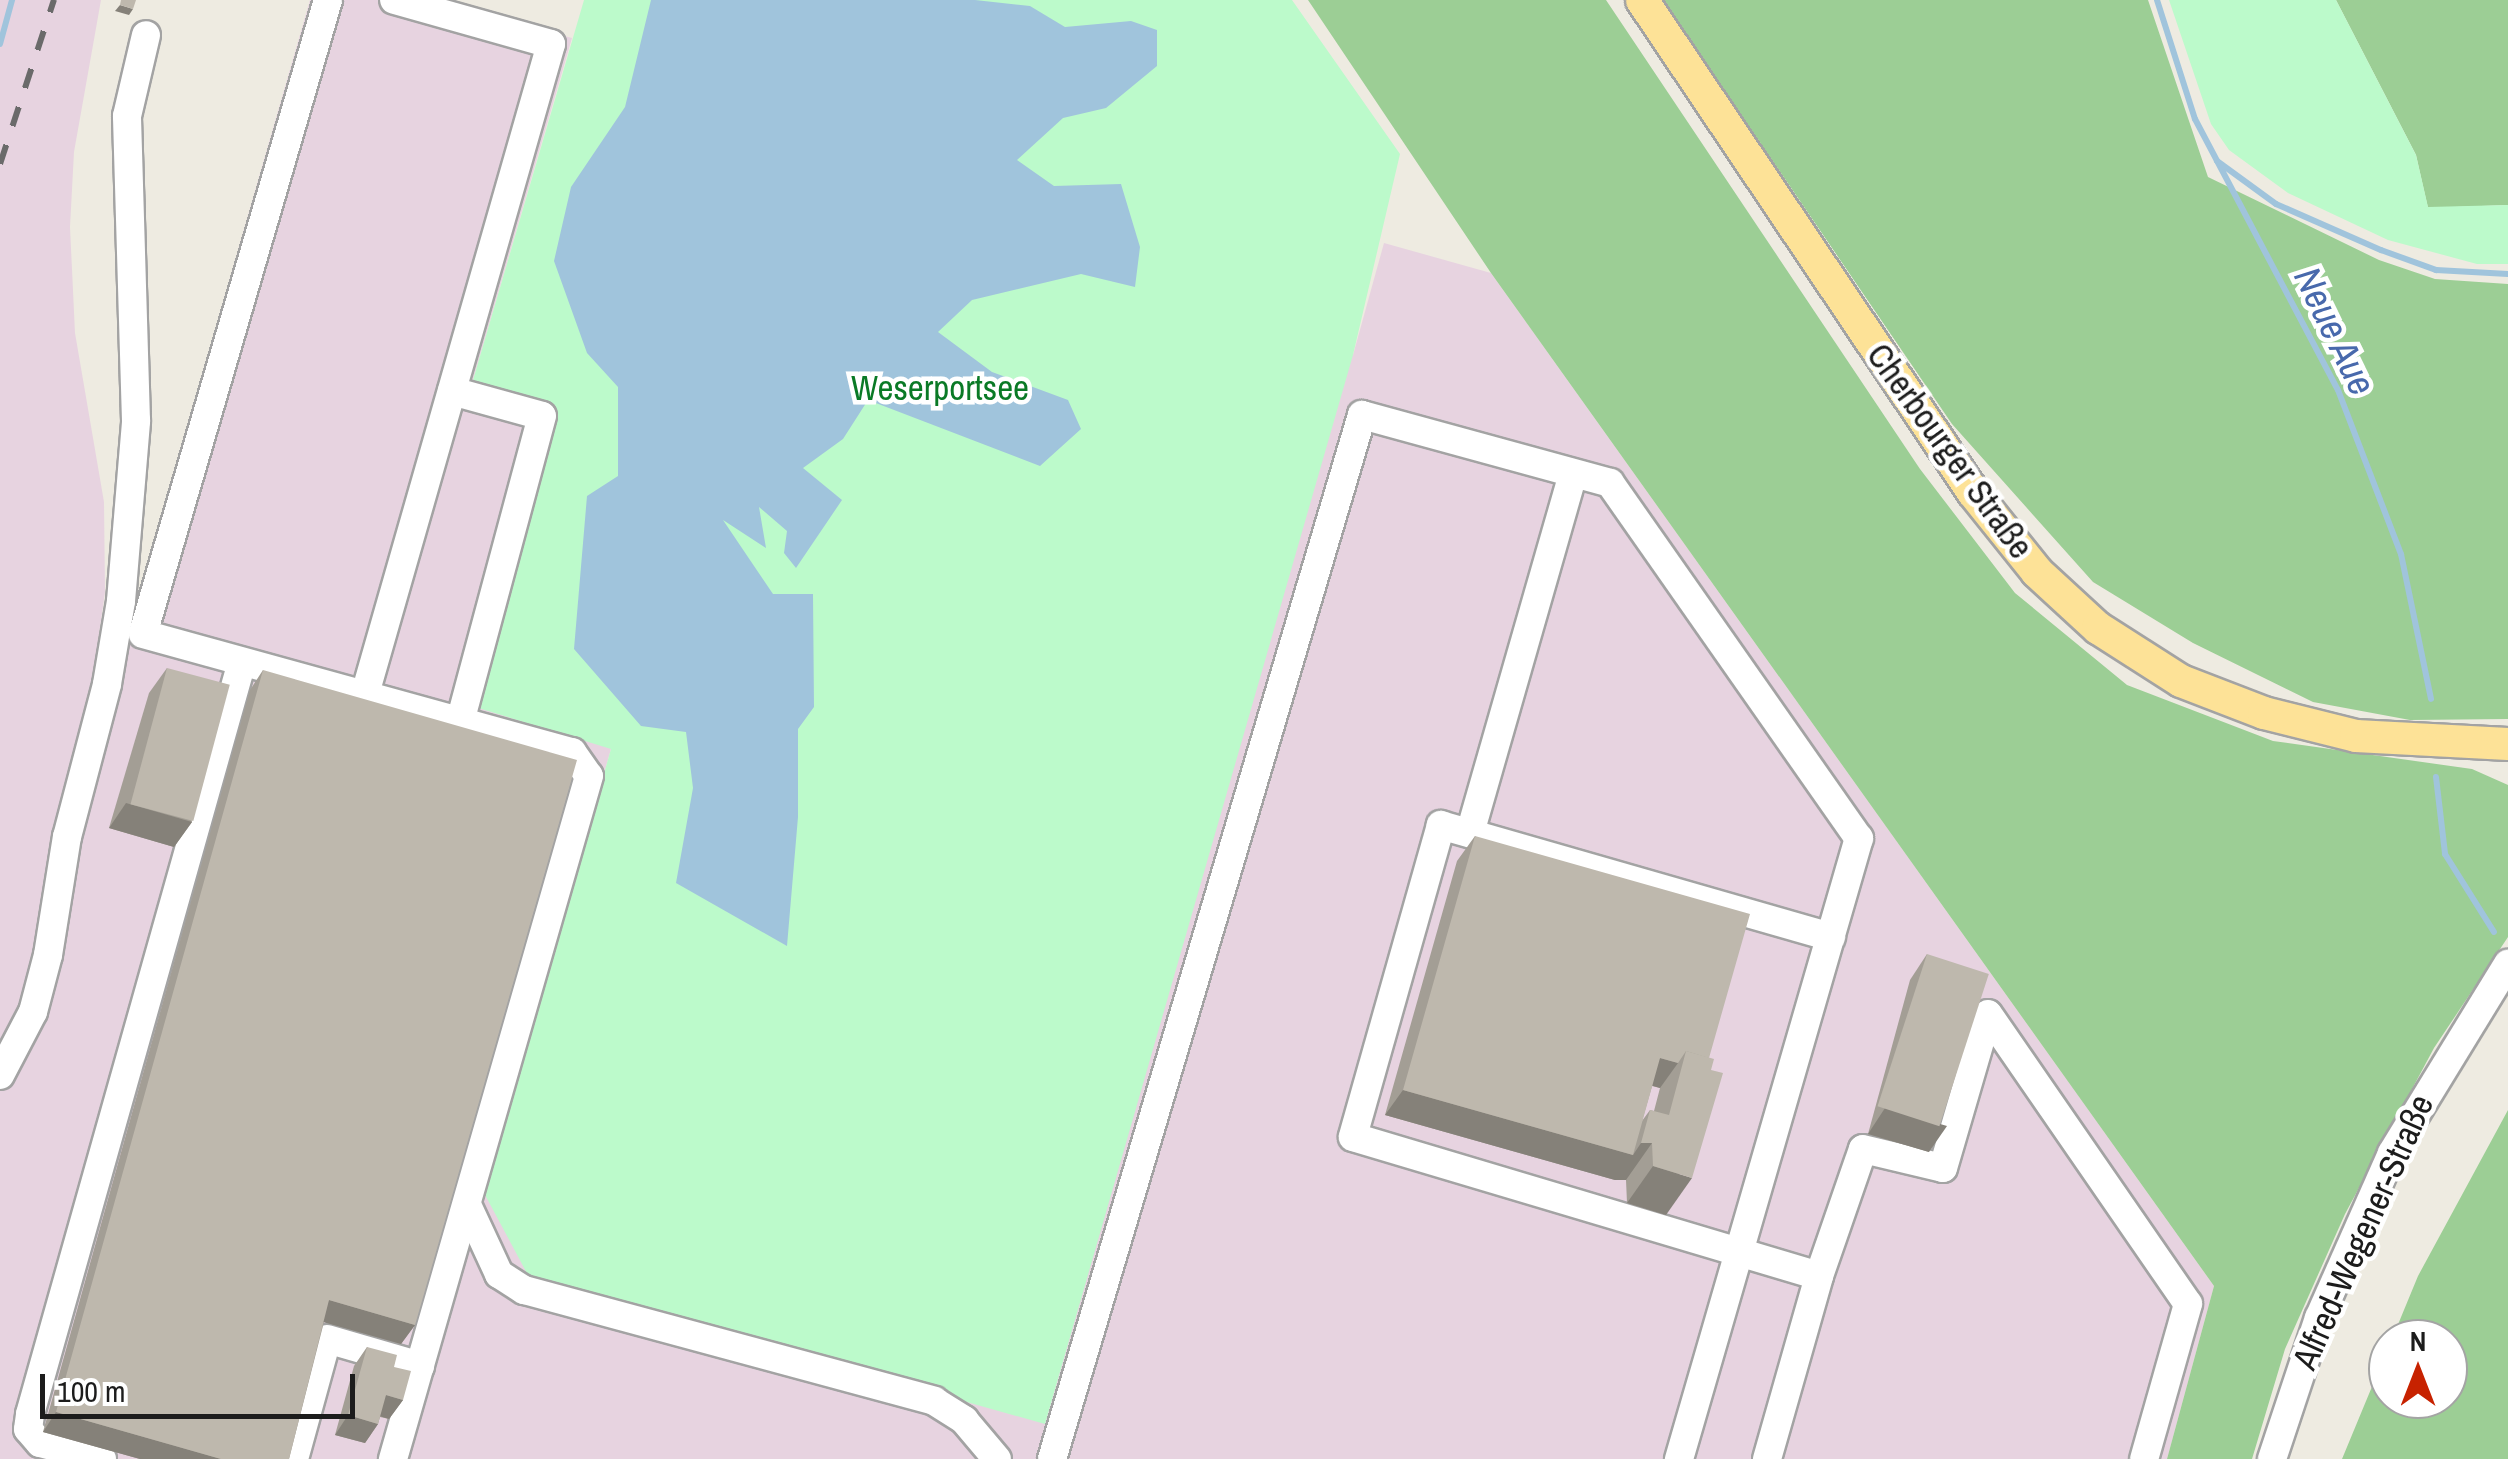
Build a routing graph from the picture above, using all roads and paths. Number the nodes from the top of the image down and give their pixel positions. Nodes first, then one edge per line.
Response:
1 (328, 0) edge
2 (394, 0) edge
3 (1642, 0) edge
4 (146, 35) dead end
5 (452, 391) junction
6 (1572, 473) junction
7 (242, 662) junction
8 (365, 694) junction
9 (460, 721) junction
10 (2508, 744) edge
11 (2470, 746) junction
12 (2508, 757) edge
13 (1470, 833) junction
14 (1832, 936) junction
15 (2508, 964) edge
16 (0, 1076) edge
17 (469, 1209) junction
18 (1742, 1255) junction
19 (1819, 1276) junction
20 (420, 1366) junction
21 (102, 1459) edge
22 (294, 1459) edge
23 (393, 1459) edge
24 (997, 1459) edge
25 (1052, 1459) edge
26 (1679, 1459) edge
27 (1767, 1459) edge
28 (2144, 1459) edge
29 (2272, 1459) edge

1 - 7 street
2 - 5 street
3 - 11 main road, Cherbourger Straße
4 - 16 street
5 - 8 street
5 - 9 street
6 - 13 street
6 - 14 street
6 - 25 street
7 - 8 street
7 - 21 street
8 - 9 street
9 - 17 street
10 - 11 main road, Cherbourger Straße
11 - 12 street
13 - 14 street
13 - 18 street
14 - 18 street
15 - 29 street, Alfred-Wegener-Straße
17 - 20 street
17 - 24 street
18 - 19 street
18 - 26 street
19 - 27 street
19 - 28 street
20 - 22 street
20 - 23 street

